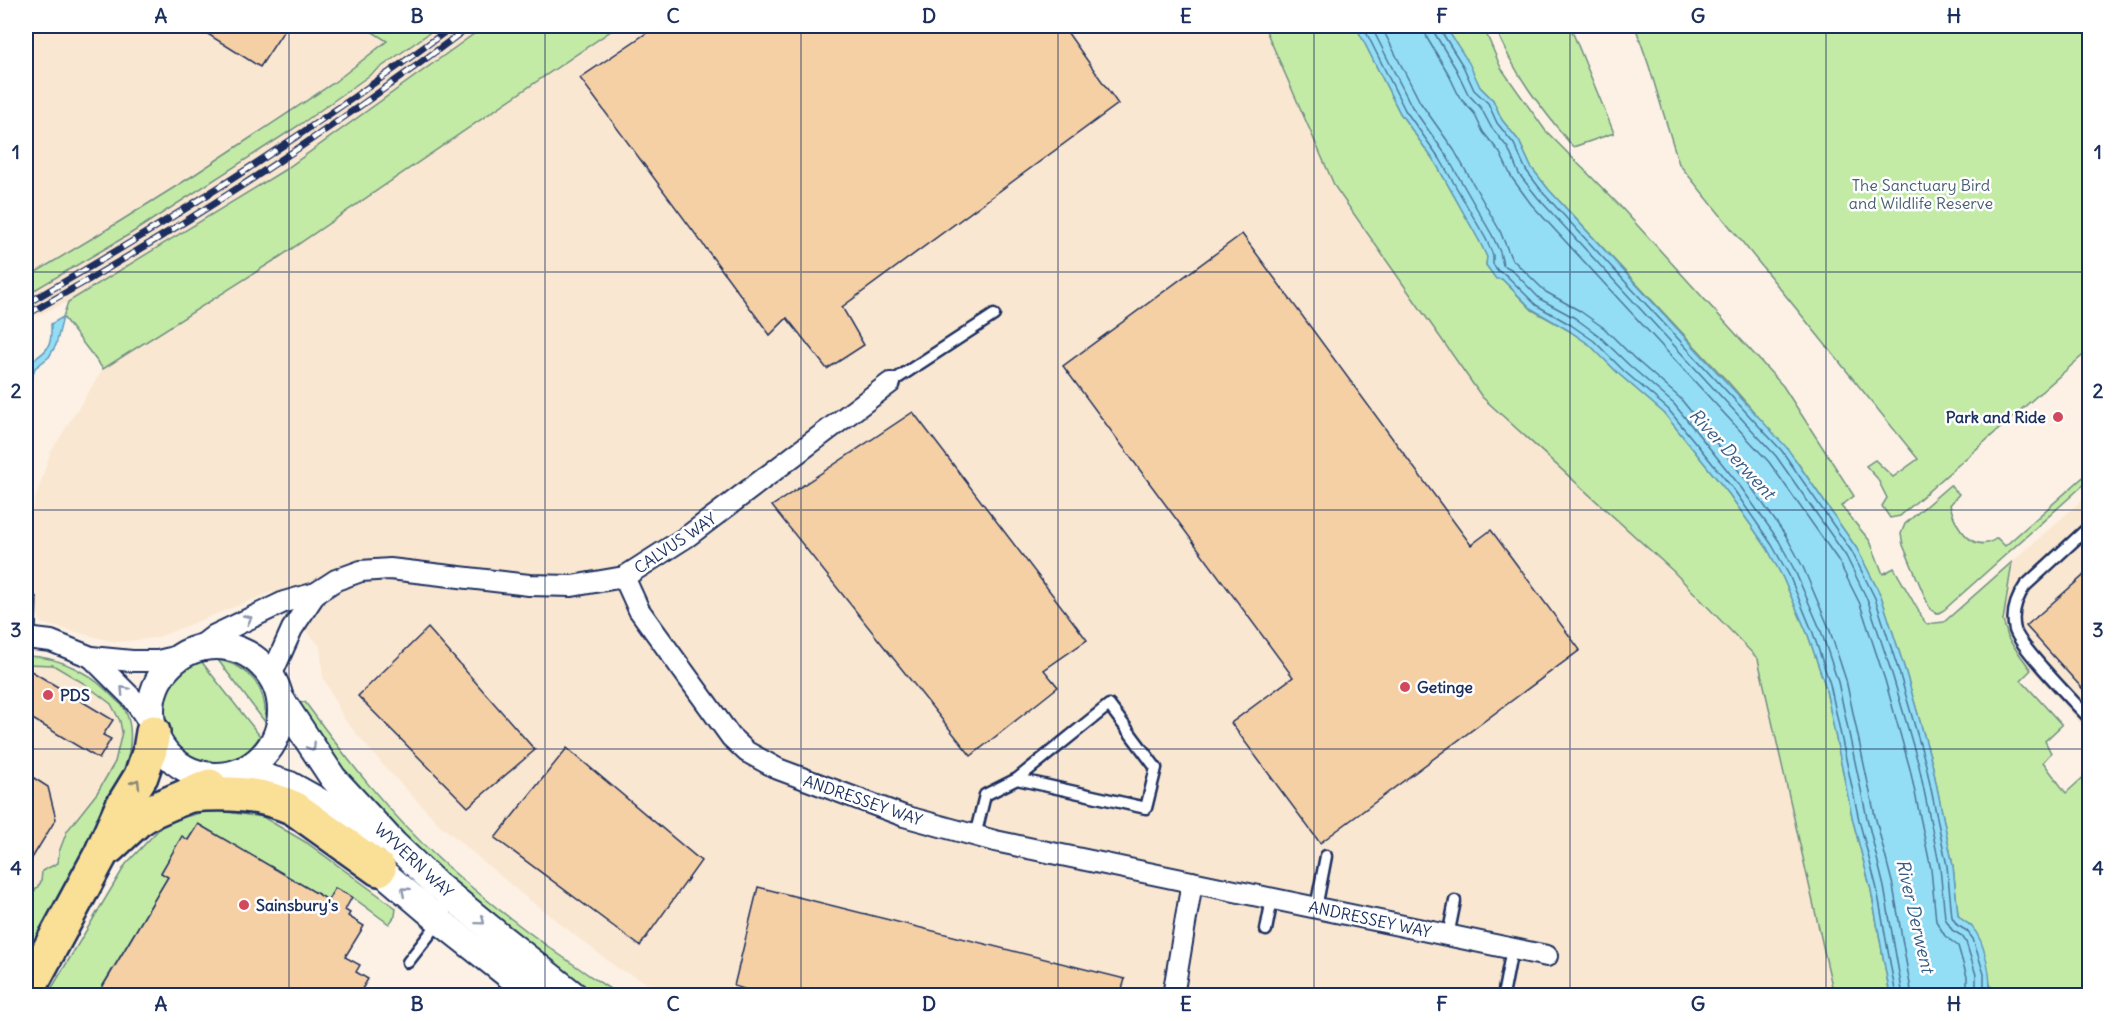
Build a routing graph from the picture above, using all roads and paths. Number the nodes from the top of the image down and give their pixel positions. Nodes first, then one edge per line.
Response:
1 (994, 315) dead end
2 (890, 383) joint
3 (2090, 526) edge
4 (624, 578) junction
5 (316, 592) junction
6 (30, 600) dead end
7 (27, 638) edge
8 (190, 652) junction
9 (90, 657) junction
10 (276, 687) junction
11 (2090, 719) edge
12 (153, 730) junction
13 (237, 774) junction
14 (1017, 779) junction
15 (190, 795) junction
16 (975, 836) junction
17 (101, 854) junction
18 (1326, 856) dead end
19 (379, 869) junction
20 (1192, 882) junction
21 (436, 884) junction
22 (1272, 899) junction
23 (1455, 901) dead end
24 (1316, 908) junction
25 (440, 921) junction
26 (1266, 930) dead end
27 (1448, 936) junction
28 (1512, 949) junction
29 (1547, 956) dead end
30 (408, 962) dead end
31 (26, 993) edge
32 (535, 996) edge
33 (575, 996) edge
34 (1173, 996) edge
35 (1503, 996) edge

1 - 2 lane
2 - 4 street, CALVUS WAY
3 - 11 lane
4 - 5 street, CALVUS WAY
4 - 16 street, ANDRESSEY WAY
8 -> 5 street, CALVUS WAY
5 - 10 street
6 - 7 lane
7 - 9 street
8 - 9 street
8 - 10 street
8 - 12 street
12 -> 9 street
10 - 13 street
10 -> 21 street, WYVERN WAY
12 - 13 street
17 -> 12 highway
13 - 15 highway
13 - 19 street, WYVERN WAY
14 - 14 lane
14 - 16 lane
15 - 17 highway
15 - 19 highway
16 - 20 street, ANDRESSEY WAY
17 - 31 highway
18 - 24 lane
25 -> 19 street, WYVERN WAY
20 - 22 street, ANDRESSEY WAY
20 - 34 street
21 - 25 lane
21 -> 33 street, WYVERN WAY
22 - 24 street, ANDRESSEY WAY
22 - 26 lane
23 - 27 lane
24 - 27 street, ANDRESSEY WAY
25 - 30 lane
25 - 32 street, WYVERN WAY
27 - 28 street, ANDRESSEY WAY
28 - 29 street, ANDRESSEY WAY
28 - 35 lane

